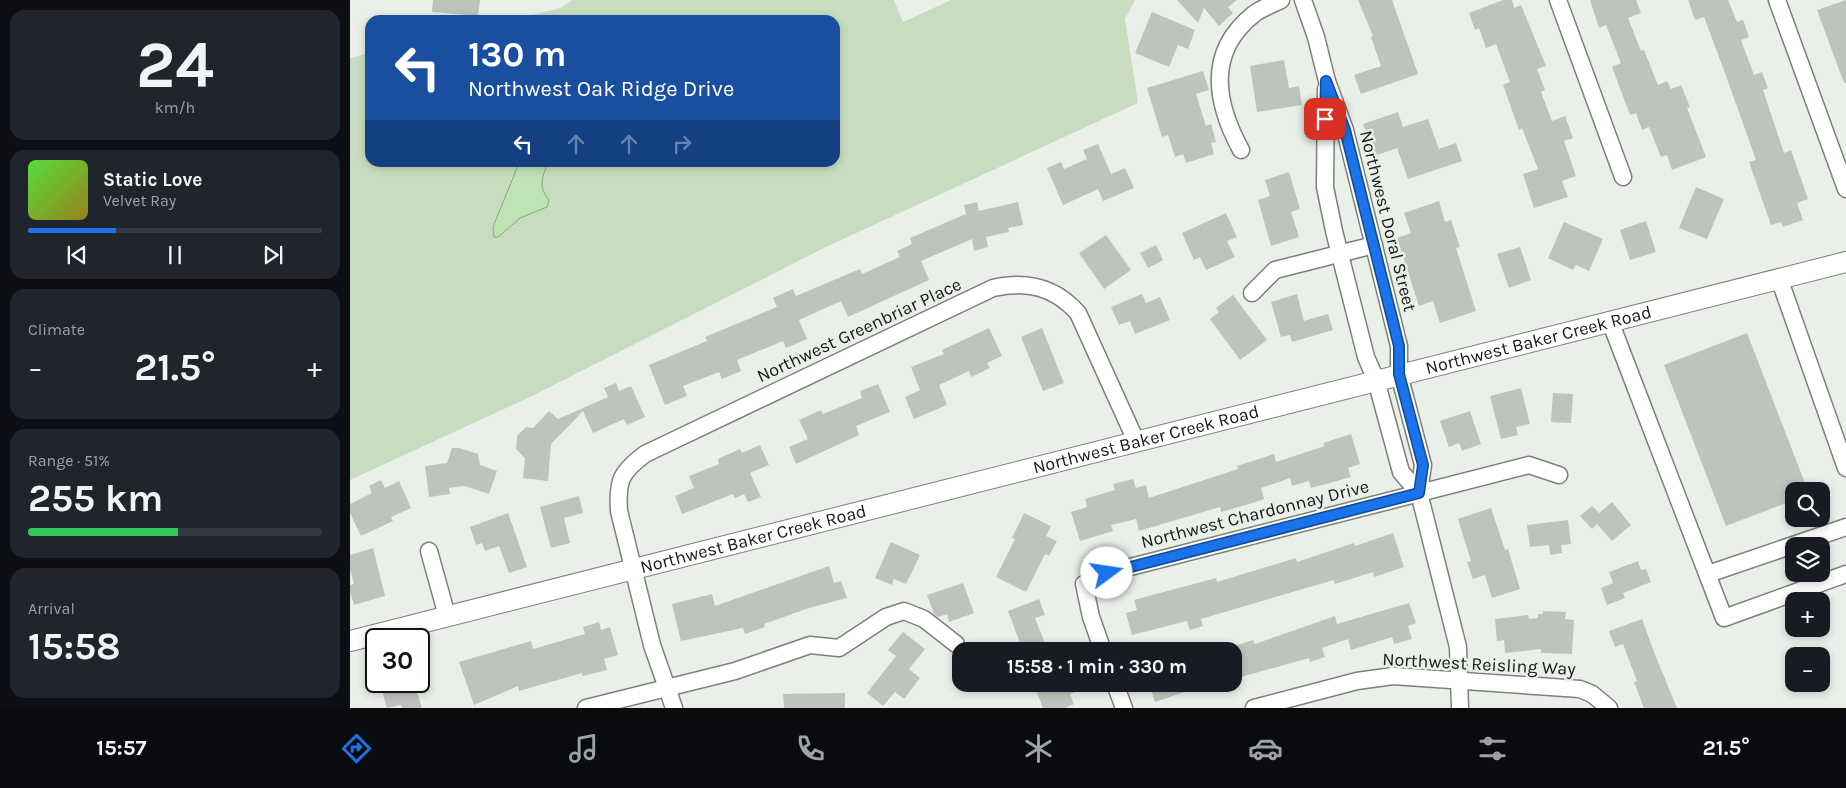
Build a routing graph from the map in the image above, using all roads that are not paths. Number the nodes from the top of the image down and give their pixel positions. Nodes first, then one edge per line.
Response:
1 (1281, 0) edge
2 (1303, 0) edge
3 (1558, 0) edge
4 (1777, 0) edge
5 (1326, 81) junction
6 (1241, 150) dead end
7 (1622, 177) dead end
8 (1846, 189) edge
9 (1374, 245) junction
10 (1340, 254) junction
11 (1846, 262) edge
12 (1779, 278) junction
13 (1252, 293) dead end
14 (1610, 321) junction
15 (1399, 374) junction
16 (1376, 380) junction
17 (1136, 441) junction
18 (1846, 468) edge
19 (1559, 475) dead end
20 (1419, 493) junction
21 (1846, 527) edge
22 (429, 550) dead end
23 (633, 568) junction
24 (1708, 574) junction
25 (1846, 574) edge
26 (446, 616) junction
27 (350, 640) edge
28 (953, 642) edge
29 (1100, 642) edge
30 (1460, 681) junction
31 (667, 688) junction
32 (1118, 692) edge
33 (586, 708) edge
34 (674, 708) edge
35 (1124, 708) edge
36 (1254, 708) edge
37 (1460, 708) edge
38 (1609, 708) edge

1 - 6 street
2 - 5 street, Northwest Doral Street
3 - 7 street
4 - 8 street
5 - 9 street, Northwest Doral Street
5 - 10 street, Northwest Doral Street
9 - 10 street
9 - 15 street, Northwest Doral Street
10 - 13 street
10 - 16 street, Northwest Doral Street
11 - 12 main road, Northwest Baker Creek Road
12 - 14 main road, Northwest Baker Creek Road
12 - 18 street
14 - 15 main road, Northwest Baker Creek Road
14 - 24 street
15 - 16 main road, Northwest Baker Creek Road
15 - 20 street, Northwest Doral Street
16 - 17 main road, Northwest Baker Creek Road
16 - 20 street, Northwest Doral Street
17 - 23 main road, Northwest Baker Creek Road
17 - 23 street, Northwest Greenbriar Place
19 - 20 street
20 - 29 street, Northwest Chardonnay Drive
20 - 30 street
21 - 24 street
22 - 26 street
23 - 26 main road, Northwest Baker Creek Road
23 - 31 street, Northwest Greenbriar Place
24 - 25 street
26 - 27 main road, Northwest Baker Creek Road
28 - 31 street
30 - 36 street, Northwest Reisling Way
30 - 37 street
30 - 38 street, Northwest Reisling Way
31 - 33 street
31 - 34 street, Northwest Greenbriar Place
32 - 35 street

